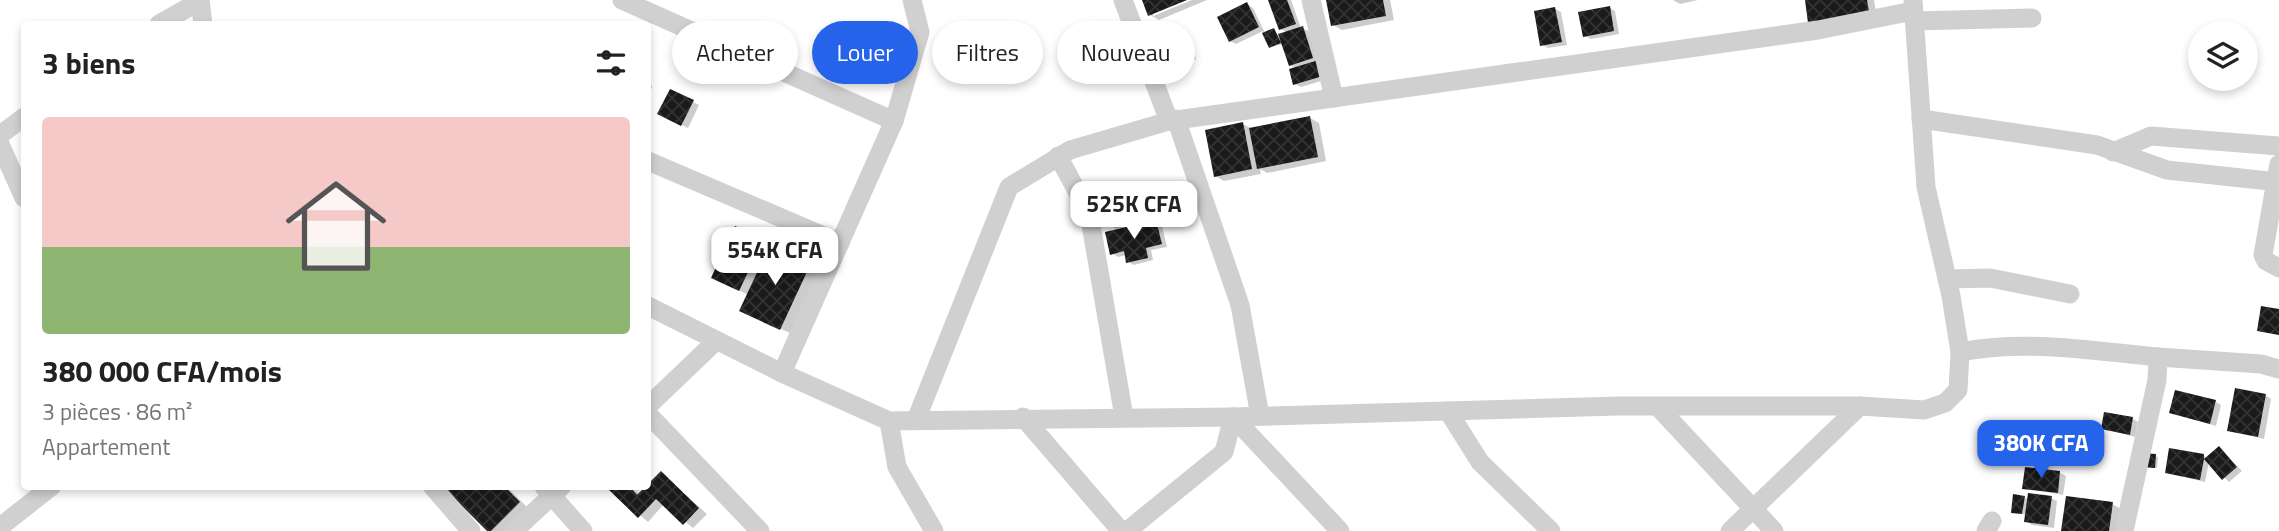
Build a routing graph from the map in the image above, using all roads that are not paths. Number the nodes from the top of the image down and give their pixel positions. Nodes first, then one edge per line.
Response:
1 (200, 0) edge
2 (622, 0) edge
3 (912, 0) edge
4 (1123, 0) edge
5 (1311, 0) edge
6 (1913, 10) edge
7 (2032, 18) dead end
8 (164, 21) edge
9 (203, 21) edge
10 (1334, 98) junction
11 (21, 119) edge
12 (1921, 119) junction
13 (1173, 120) junction
14 (894, 121) junction
15 (0, 135) edge
16 (0, 144) edge
17 (2279, 146) edge
18 (2113, 152) junction
19 (1058, 156) junction
20 (651, 162) edge
21 (2278, 176) edge
22 (21, 191) edge
23 (840, 243) junction
24 (2279, 268) edge
25 (1947, 279) junction
26 (2070, 294) dead end
27 (651, 308) edge
28 (716, 341) junction
29 (1960, 352) junction
30 (2158, 357) junction
31 (2279, 369) edge
32 (782, 373) junction
33 (651, 403) edge
34 (1860, 405) junction
35 (1659, 408) junction
36 (1448, 411) junction
37 (1261, 416) junction
38 (651, 417) edge
39 (1023, 417) junction
40 (1124, 417) junction
41 (1233, 417) junction
42 (916, 420) junction
43 (888, 421) junction
44 (46, 490) edge
45 (435, 490) edge
46 (551, 490) edge
47 (553, 490) edge
48 (1753, 509) junction
49 (0, 527) edge
50 (471, 531) edge
51 (514, 531) edge
52 (583, 531) edge
53 (760, 531) edge
54 (934, 531) edge
55 (1121, 531) edge
56 (1127, 531) edge
57 (1340, 531) edge
58 (1551, 531) edge
59 (1730, 531) edge
60 (1774, 531) edge
61 (2124, 531) edge

1 - 8 street
1 - 9 street
2 - 14 street
3 - 14 street
4 - 13 street
5 - 10 street
6 - 7 street
6 - 10 street
6 - 12 street
10 - 13 street
11 - 15 street
12 - 18 street
12 - 25 street
13 - 19 street
13 - 37 street
14 - 23 street
16 - 22 street
17 - 18 street
18 - 21 street
19 - 40 street
19 - 42 street
20 - 23 street
21 - 24 street
23 - 32 street
25 - 26 street
25 - 29 street
27 - 28 street
28 - 32 street
28 - 33 street
29 - 30 street
29 - 34 street
30 - 31 street
30 - 61 street
32 - 43 street
34 - 35 street
34 - 48 street
35 - 36 street
35 - 48 street
36 - 37 street
36 - 58 street
37 - 41 street
38 - 53 street
39 - 40 street
39 - 42 street
39 - 55 street
40 - 41 street
41 - 56 street
41 - 57 street
42 - 43 street
43 - 54 street
44 - 49 street
45 - 50 street
46 - 51 street
47 - 52 street
48 - 59 street
48 - 60 street

